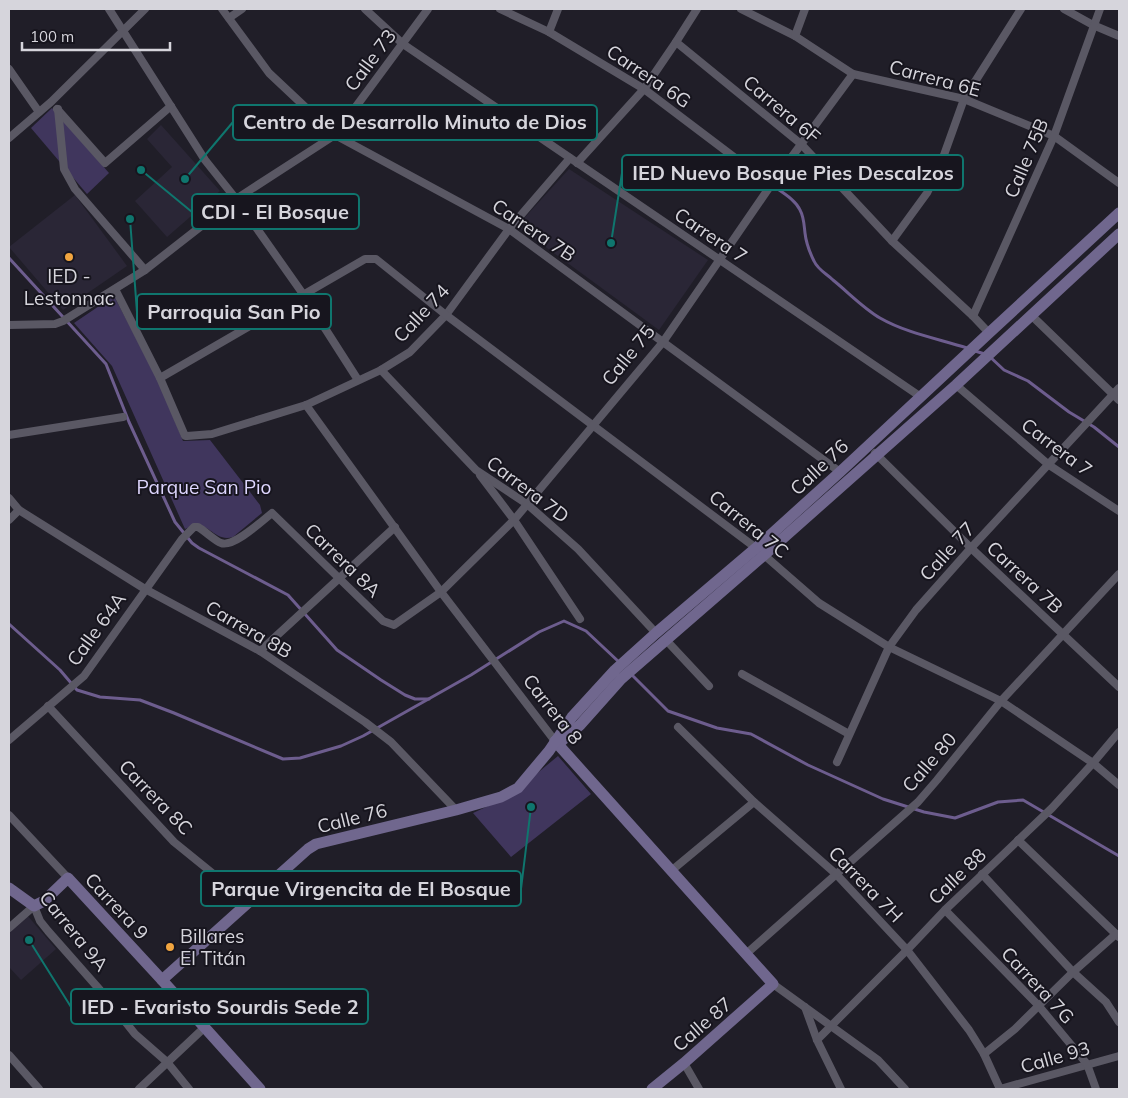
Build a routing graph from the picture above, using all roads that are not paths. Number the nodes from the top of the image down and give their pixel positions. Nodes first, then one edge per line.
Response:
1 (109, 9) edge
2 (145, 9) edge
3 (222, 9) edge
4 (242, 9) edge
5 (365, 9) edge
6 (428, 9) edge
7 (500, 9) edge
8 (558, 9) edge
9 (697, 9) edge
10 (741, 9) edge
11 (804, 9) edge
12 (1021, 9) edge
13 (1064, 9) edge
14 (1100, 9) edge
15 (229, 18) junction
16 (1093, 25) junction
17 (123, 30) junction
18 (550, 32) junction
19 (794, 36) junction
20 (1119, 36) edge
21 (676, 42) junction
22 (403, 44) junction
23 (9, 69) edge
24 (853, 74) junction
25 (644, 89) junction
26 (964, 99) junction
27 (51, 102) junction
28 (171, 106) junction
29 (58, 110) junction
30 (39, 112) junction
31 (335, 135) junction
32 (1054, 136) junction
33 (9, 138) edge
34 (801, 144) junction
35 (570, 158) junction
36 (577, 163) junction
37 (1119, 183) edge
38 (771, 185) junction
39 (236, 199) junction
40 (1119, 213) edge
41 (509, 229) junction
42 (1119, 234) edge
43 (892, 240) junction
44 (719, 260) junction
45 (145, 270) junction
46 (116, 289) junction
47 (303, 294) junction
48 (446, 315) junction
49 (1031, 315) junction
50 (973, 316) junction
51 (9, 325) edge
52 (989, 333) junction
53 (663, 342) junction
54 (381, 370) junction
55 (160, 378) junction
56 (358, 380) junction
57 (956, 385) junction
58 (1117, 394) edge
59 (921, 397) junction
60 (306, 405) junction
61 (123, 417) dead end
62 (593, 426) junction
63 (9, 435) edge
64 (872, 450) junction
65 (1049, 465) junction
66 (476, 470) junction
67 (840, 472) junction
68 (9, 498) edge
69 (527, 504) junction
70 (19, 510) junction
71 (1119, 511) edge
72 (9, 520) edge
73 (514, 520) junction
74 (198, 527) joint
75 (395, 527) junction
76 (971, 548) junction
77 (760, 552) junction
78 (1119, 574) edge
79 (340, 579) junction
80 (146, 589) junction
81 (441, 592) junction
82 (580, 619) dead end
83 (394, 625) joint
84 (656, 633) junction
85 (1062, 634) junction
86 (666, 640) junction
87 (889, 647) junction
88 (260, 651) junction
89 (636, 659) junction
90 (742, 674) dead end
91 (709, 686) dead end
92 (1119, 687) edge
93 (1001, 701) junction
94 (48, 706) junction
95 (678, 727) dead end
96 (1119, 732) edge
97 (849, 734) junction
98 (9, 740) edge
99 (554, 746) junction
100 (837, 762) dead end
101 (1094, 763) junction
102 (1119, 785) edge
103 (754, 802) junction
104 (456, 810) junction
105 (9, 815) edge
106 (1018, 840) junction
107 (671, 871) junction
108 (836, 874) junction
109 (982, 874) junction
110 (68, 878) junction
111 (9, 888) edge
112 (248, 902) junction
113 (34, 906) junction
114 (945, 910) junction
115 (9, 928) edge
116 (1118, 936) edge
117 (907, 950) junction
118 (746, 954) junction
119 (1073, 972) junction
120 (162, 980) junction
121 (773, 984) junction
122 (1038, 1005) junction
123 (805, 1007) junction
124 (1119, 1022) edge
125 (831, 1026) junction
126 (205, 1027) junction
127 (816, 1040) junction
128 (9, 1054) edge
129 (984, 1054) junction
130 (1119, 1056) edge
131 (167, 1062) junction
132 (684, 1063) junction
133 (1087, 1064) junction
134 (40, 1089) edge
135 (139, 1089) edge
136 (189, 1089) edge
137 (260, 1089) edge
138 (652, 1089) edge
139 (699, 1089) edge
140 (841, 1089) edge
141 (905, 1089) edge
142 (1000, 1089) edge
143 (1096, 1089) edge

1 - 17 street
2 - 17 street
3 - 15 street, Carrera 7B
4 - 15 street
5 - 22 street, Carrera 7
6 - 22 street, Calle 73
7 - 18 street, Carrera 6G
8 - 18 street
9 - 21 street
10 - 19 street, Carrera 6E
11 - 19 street
12 - 26 street
13 - 16 street
14 - 16 street, Calle 75B
15 - 31 street, Carrera 7B
16 - 20 street
16 - 32 street, Calle 75B
17 - 27 street
17 - 28 street
18 - 25 street, Carrera 6G
19 - 24 street, Carrera 6E
21 - 25 street
21 - 34 street, Carrera 6F
22 - 31 street, Calle 73
22 - 35 street, Carrera 7
23 - 30 street
24 - 26 street, Carrera 6E
24 - 34 street, Calle 75
25 - 36 street
25 - 38 street, Carrera 6G
26 - 32 street, Carrera 6E
26 - 43 street
27 - 29 street
27 - 30 street
28 - 29 street
28 - 39 street
29 - 45 street
30 - 33 street
31 - 39 street, Calle 73
31 - 41 street, Carrera 7B
32 - 37 street, Carrera 6E
32 - 50 street, Calle 75B
34 - 38 street, Calle 75
34 - 43 street, Carrera 6F
35 - 36 street, Carrera 7
35 - 41 street, Calle 74
36 - 44 street, Carrera 7
38 - 44 street, Calle 75
39 - 45 street, Calle 73
39 - 47 street
40 - 52 street, Calle 76
41 - 48 street, Calle 74
41 - 53 street, Carrera 7B
42 - 49 street, Calle 76
43 - 50 street, Carrera 6F
44 - 53 street, Calle 75
44 - 59 street, Carrera 7
45 - 46 street, Calle 73
46 - 51 street, Calle 73
46 - 55 street
47 - 48 street, Carrera 7C
47 - 55 street
47 - 56 street
48 - 54 street, Calle 74
48 - 62 street, Carrera 7C
49 - 57 street, Calle 76
49 - 58 street
50 - 52 street, Carrera 6F
52 - 59 street, Calle 76
53 - 62 street, Calle 75
53 - 67 street, Carrera 7B
54 - 56 street, Calle 74
54 - 66 street, Carrera 7D
55 - 60 street, Calle 74
56 - 60 street, Calle 74
57 - 64 street, Calle 76
57 - 65 street, Carrera 7
58 - 65 street, Calle 77
59 - 64 street, Calle 76
60 - 75 street, Carrera 8
61 - 63 street
62 - 69 street, Calle 75
62 - 77 street, Carrera 7C
64 - 67 street, Calle 76
64 - 76 street, Carrera 7B
64 - 77 street, Calle 76
65 - 71 street, Carrera 7
65 - 76 street, Calle 77
66 - 69 street, Carrera 7D
66 - 73 street
67 - 77 street, Calle 76
68 - 70 street, Carrera 8B
69 - 73 street, Calle 75
69 - 84 street, Carrera 7D
70 - 72 street
70 - 80 street, Carrera 8B
73 - 81 street, Calle 75
73 - 82 street
74 - 79 street, Carrera 8A
74 - 80 street, Calle 64A
75 - 79 street
75 - 81 street, Carrera 8
76 - 85 street, Carrera 7B
76 - 87 street, Calle 77
77 - 84 street, Calle 76
77 - 86 street, Calle 76
77 - 87 street, Carrera 7C
78 - 85 street, Calle 80
79 - 83 street, Carrera 8A
79 - 88 street
80 - 88 street, Carrera 8B
80 - 94 street, Calle 64A
81 - 83 street, Calle 75
81 - 99 street, Carrera 8
84 - 89 street, Calle 76
85 - 92 street, Carrera 7B
85 - 93 street, Calle 80
86 - 89 street, Calle 76
86 - 91 street
87 - 93 street, Carrera 7C
87 - 97 street, Calle 77
88 - 104 street, Carrera 8B
89 - 99 street, Calle 76
90 - 97 street
93 - 101 street, Carrera 7C
93 - 108 street, Calle 80
94 - 98 street, Calle 64A
94 - 112 street, Carrera 8C
95 - 103 street, Carrera 7H
96 - 101 street, Calle 88
97 - 100 street, Calle 77
99 - 104 street, Calle 76
99 - 107 street, Carrera 8
101 - 102 street, Carrera 7C
101 - 106 street, Calle 88
103 - 107 street
103 - 108 street, Carrera 7H
104 - 112 street, Calle 76
105 - 110 street, Carrera 9
106 - 109 street, Calle 88
106 - 116 street
107 - 118 street, Carrera 8
108 - 117 street, Carrera 7H
108 - 118 street, Calle 80
109 - 114 street, Calle 88
109 - 119 street
110 - 113 street
110 - 120 street, Carrera 9
111 - 113 street, Carrera 9A
112 - 120 street, Calle 76
113 - 115 street
113 - 131 street, Carrera 9A
114 - 117 street, Calle 88
114 - 122 street, Carrera 7G
116 - 119 street
117 - 125 street, Calle 88
117 - 129 street, Carrera 7H
118 - 121 street, Carrera 8
119 - 122 street
119 - 124 street
120 - 126 street, Carrera 9
121 - 123 street, Carrera 8
121 - 132 street, Calle 87
122 - 129 street
122 - 133 street, Carrera 7G
123 - 125 street, Carrera 8
123 - 127 street
125 - 127 street, Calle 88
125 - 141 street, Carrera 8
126 - 131 street
126 - 137 street, Carrera 9
127 - 140 street
128 - 134 street
129 - 142 street, Carrera 7H
130 - 133 street, Calle 93
131 - 135 street
131 - 136 street, Carrera 9A
132 - 138 street, Calle 87
132 - 139 street
133 - 142 street, Calle 93
133 - 143 street, Carrera 7G

